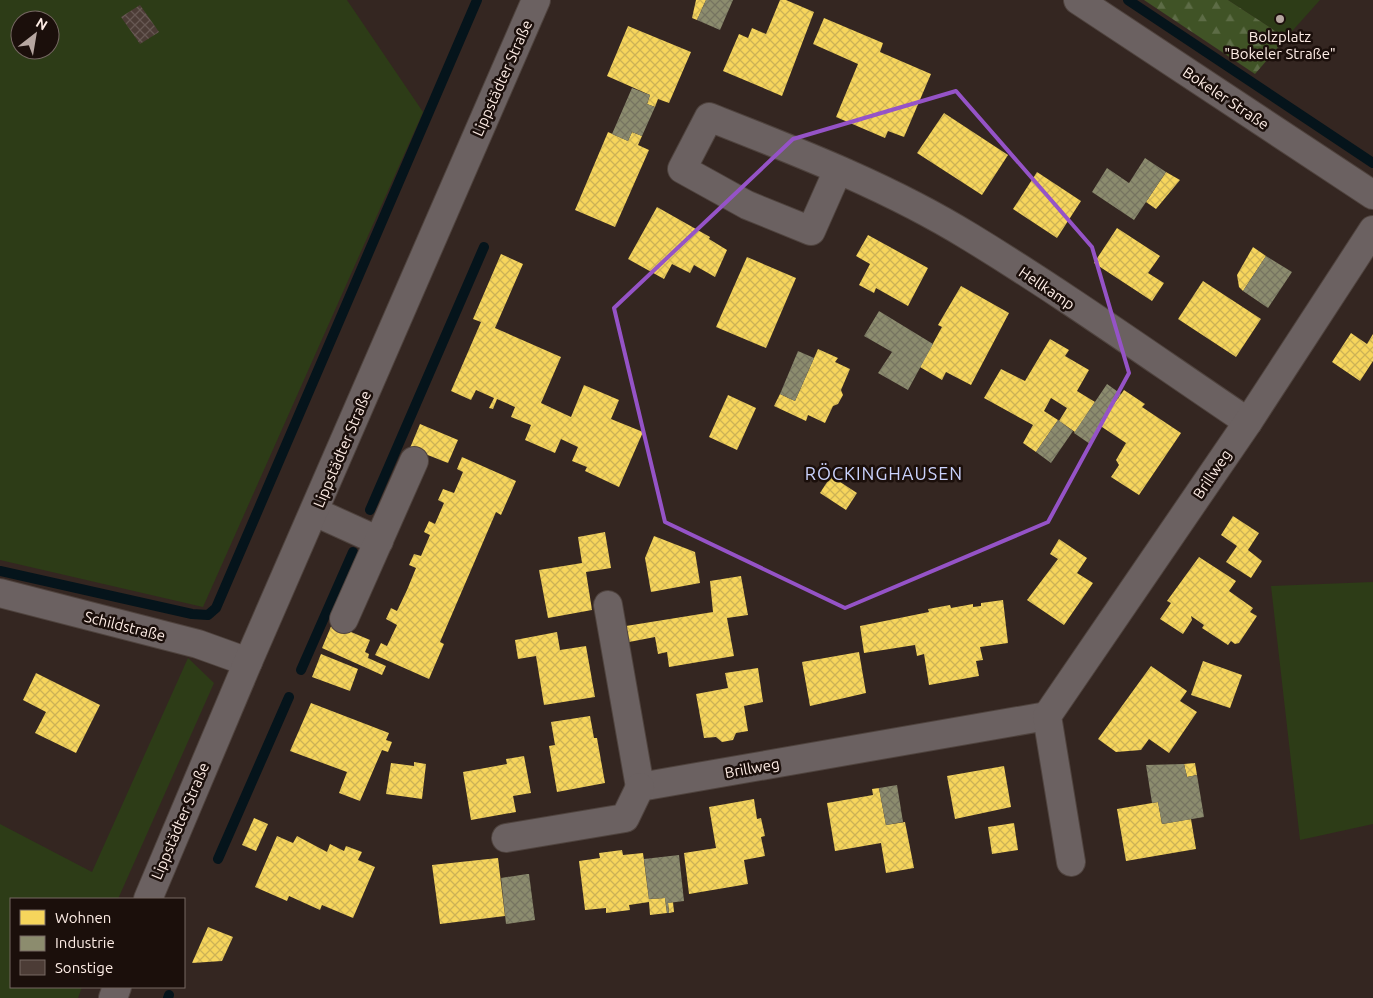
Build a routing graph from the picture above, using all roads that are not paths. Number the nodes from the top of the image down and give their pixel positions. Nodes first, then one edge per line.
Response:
1 (536, 0) edge
2 (1078, 0) edge
3 (838, 170) junction
4 (1373, 195) edge
5 (1373, 230) edge
6 (1248, 422) junction
7 (414, 461) dead end
8 (315, 512) junction
9 (379, 541) junction
10 (0, 594) edge
11 (608, 605) dead end
12 (344, 620) dead end
13 (248, 662) junction
14 (1047, 716) junction
15 (640, 788) junction
16 (506, 838) dead end
17 (1071, 862) dead end
18 (148, 898) edge

1 - 8 street, Lippstädter Straße
2 - 4 street, Bokeler Straße
3 - 3 street, Hellkamp
3 - 6 street, Hellkamp
5 - 6 street, Brillweg
6 - 14 street, Brillweg
7 - 9 street
8 - 9 street
8 - 13 street, Lippstädter Straße
9 - 12 street
10 - 13 street, Schildstraße
11 - 15 street
13 - 18 street, Lippstädter Straße
14 - 15 street, Brillweg
14 - 17 street
15 - 16 street

